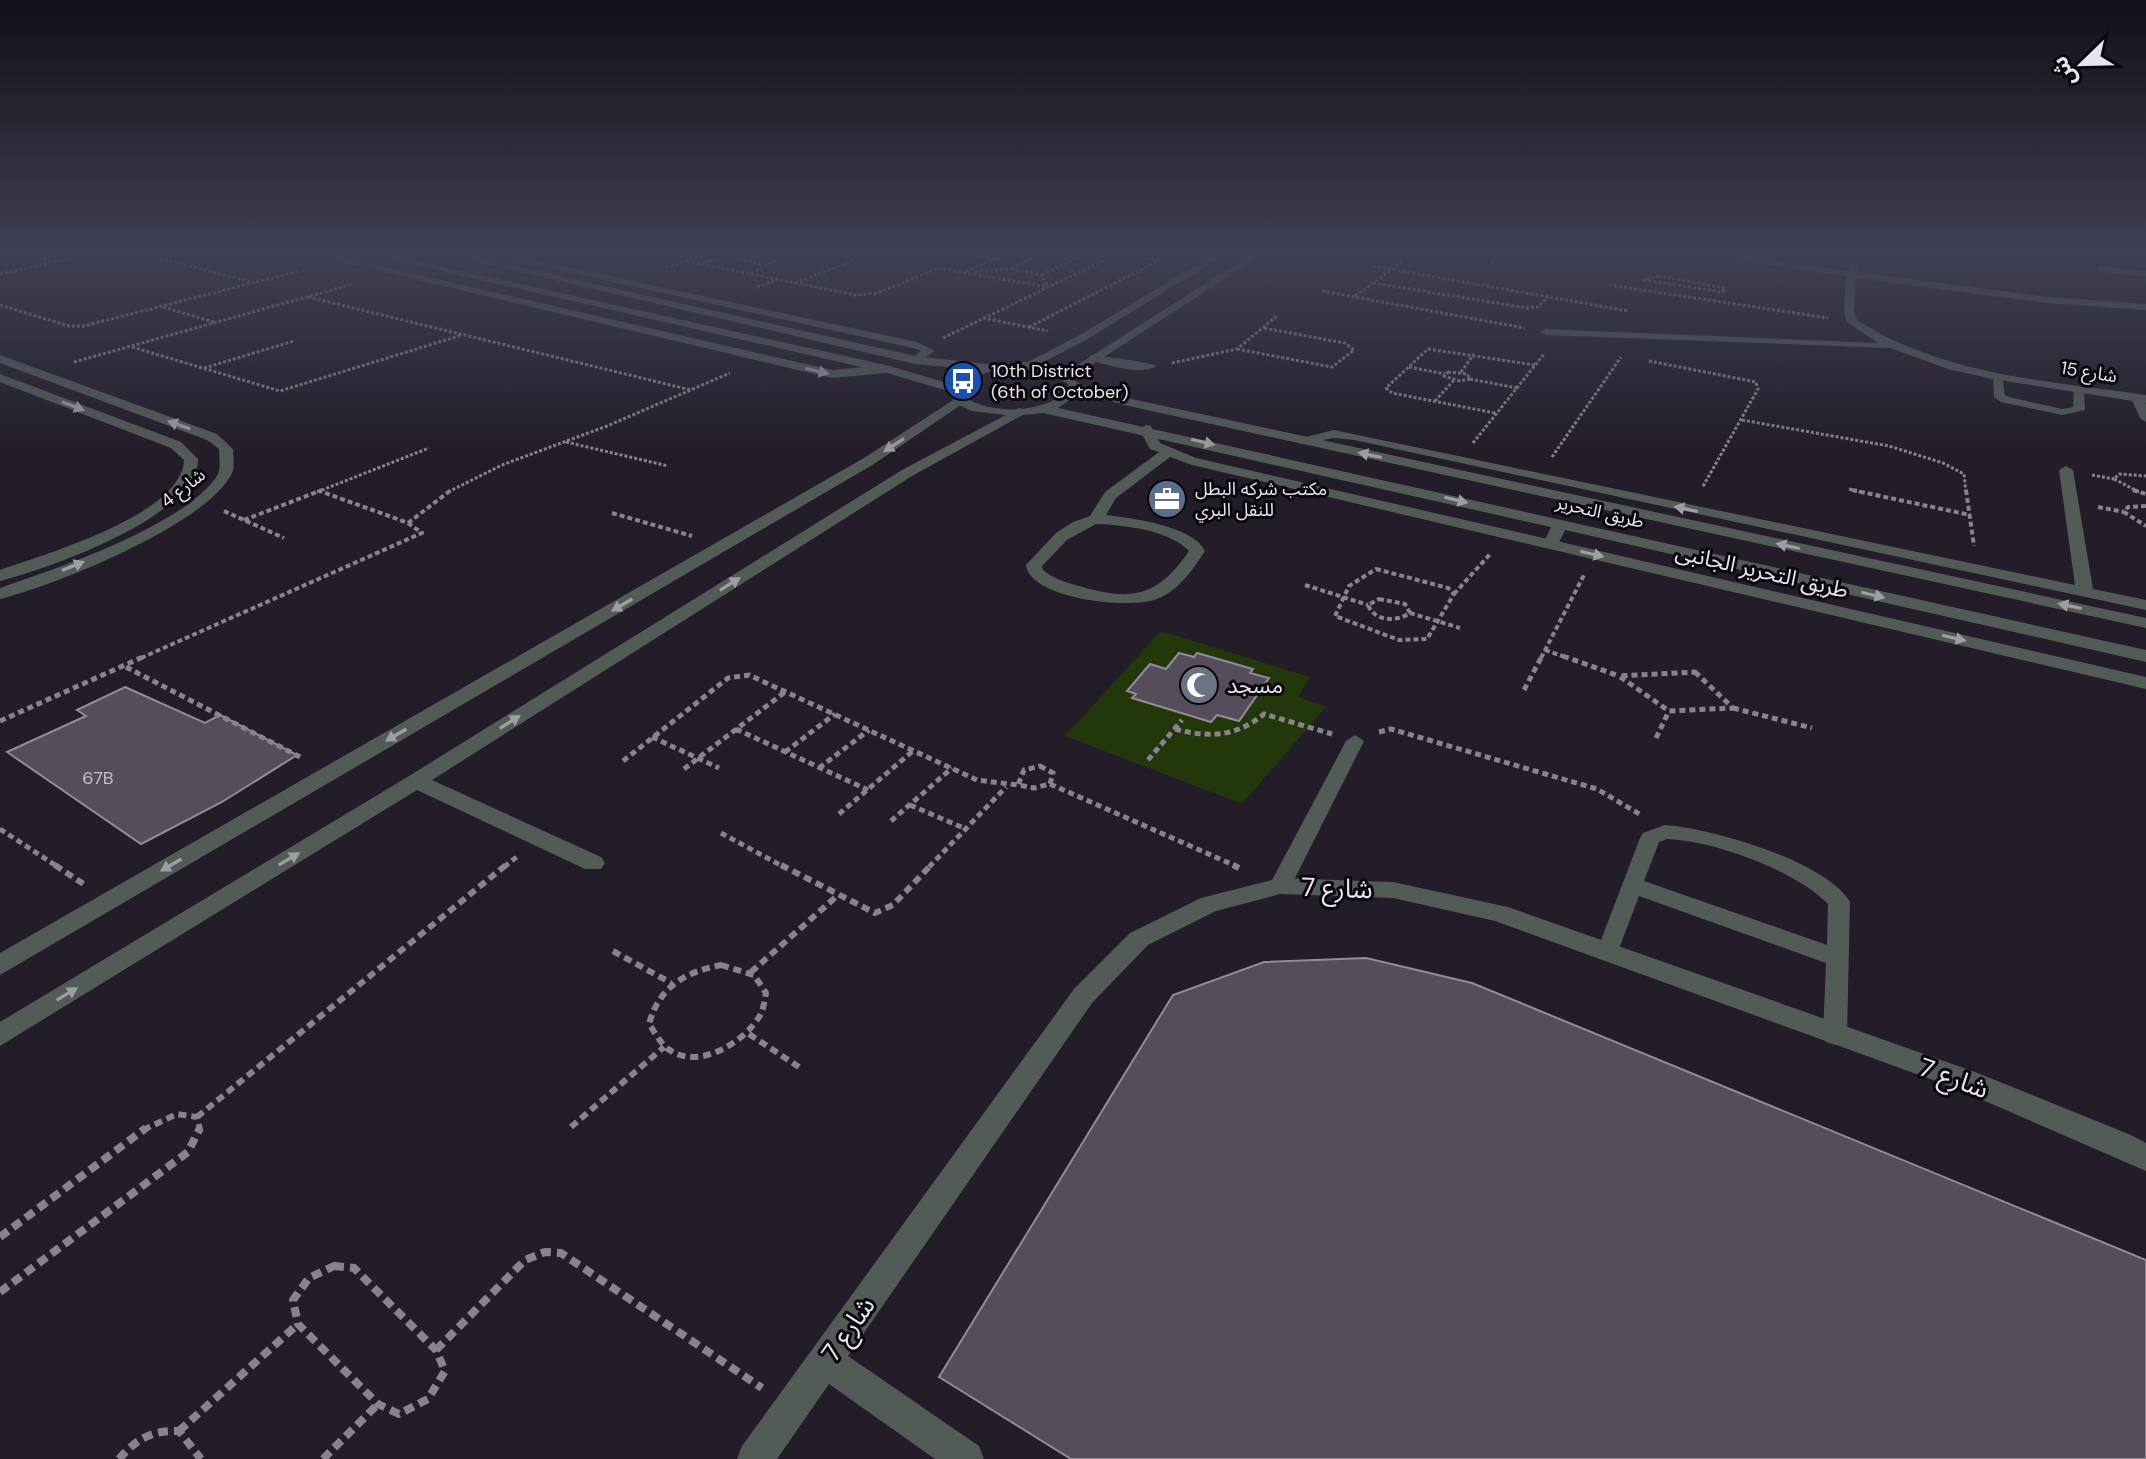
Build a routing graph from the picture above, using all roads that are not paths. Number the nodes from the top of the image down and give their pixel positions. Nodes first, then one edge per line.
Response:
1 (596, 320) edge
2 (666, 320) edge
3 (741, 320) edge
4 (797, 320) edge
5 (1112, 320) edge
6 (1153, 320) edge
7 (1851, 320) edge
8 (1546, 332) road end
9 (1893, 347) junction
10 (1093, 358) junction
11 (0, 359) edge
12 (915, 360) junction
13 (1026, 366) junction
14 (1152, 366) road end
15 (989, 368) junction
16 (886, 369) junction
17 (1997, 375) junction
18 (0, 378) edge
19 (1071, 381) junction
20 (2080, 389) junction
21 (954, 394) junction
22 (2141, 398) edge
23 (1034, 410) junction
24 (2146, 418) edge
25 (1146, 429) junction
26 (1301, 440) junction
27 (1167, 453) junction
28 (2066, 470) dead end
29 (1096, 519) junction
30 (1560, 524) junction
31 (1551, 544) junction
32 (0, 576) edge
33 (2085, 593) junction
34 (0, 594) edge
35 (2146, 605) edge
36 (2146, 623) edge
37 (2146, 656) edge
38 (2146, 683) edge
39 (1355, 741) road end
40 (416, 781) junction
41 (593, 863) dead end
42 (1632, 885) junction
43 (1280, 886) junction
44 (1607, 953) junction
45 (1837, 958) junction
46 (0, 965) edge
47 (0, 1035) edge
48 (1835, 1035) junction
49 (2146, 1158) edge
50 (826, 1361) junction
51 (755, 1459) edge
52 (966, 1459) edge

1 -> 16 street
2 - 16 street, طريق التحرير
3 - 12 street
4 - 12 street
5 - 13 street
6 - 10 street
7 - 9 street, شارع 15
8 - 9 street
9 - 17 street, شارع 15
10 - 14 lane
10 - 19 street
34 -> 11 street, شارع 4
12 - 15 street
13 - 15 street
13 - 19 street, طريق التحرير
15 - 21 street
16 - 21 street, طريق التحرير
17 - 20 street, شارع 15
17 - 20 lane
18 -> 32 street, شارع 4
19 - 23 street
19 - 26 street, طريق التحرير
20 - 22 street, شارع 15
21 - 23 street, طريق التحرير
21 -> 46 street
22 - 24 lane
23 - 25 street, طريق التحرير
40 -> 23 street
25 - 27 street
25 -> 30 street, طريق التحرير
33 -> 26 street, طريق التحرير الجانبى
36 -> 26 street, طريق التحرير
27 - 29 street
27 - 31 street, طريق التحرير الجانبى
28 - 33 street
29 - 29 street
30 - 31 street
30 -> 37 street, طريق التحرير
31 -> 38 street, طريق التحرير الجانبى
33 - 35 street, طريق التحرير الجانبى
39 - 43 lane
40 - 41 street
47 -> 40 street
42 - 44 lane
42 - 45 lane
42 - 45 lane
43 - 44 street, شارع 7
43 - 50 street, شارع 7
44 - 48 street, شارع 7
45 - 48 lane
48 - 49 street, شارع 7
50 - 51 street, شارع 7
50 - 52 street

